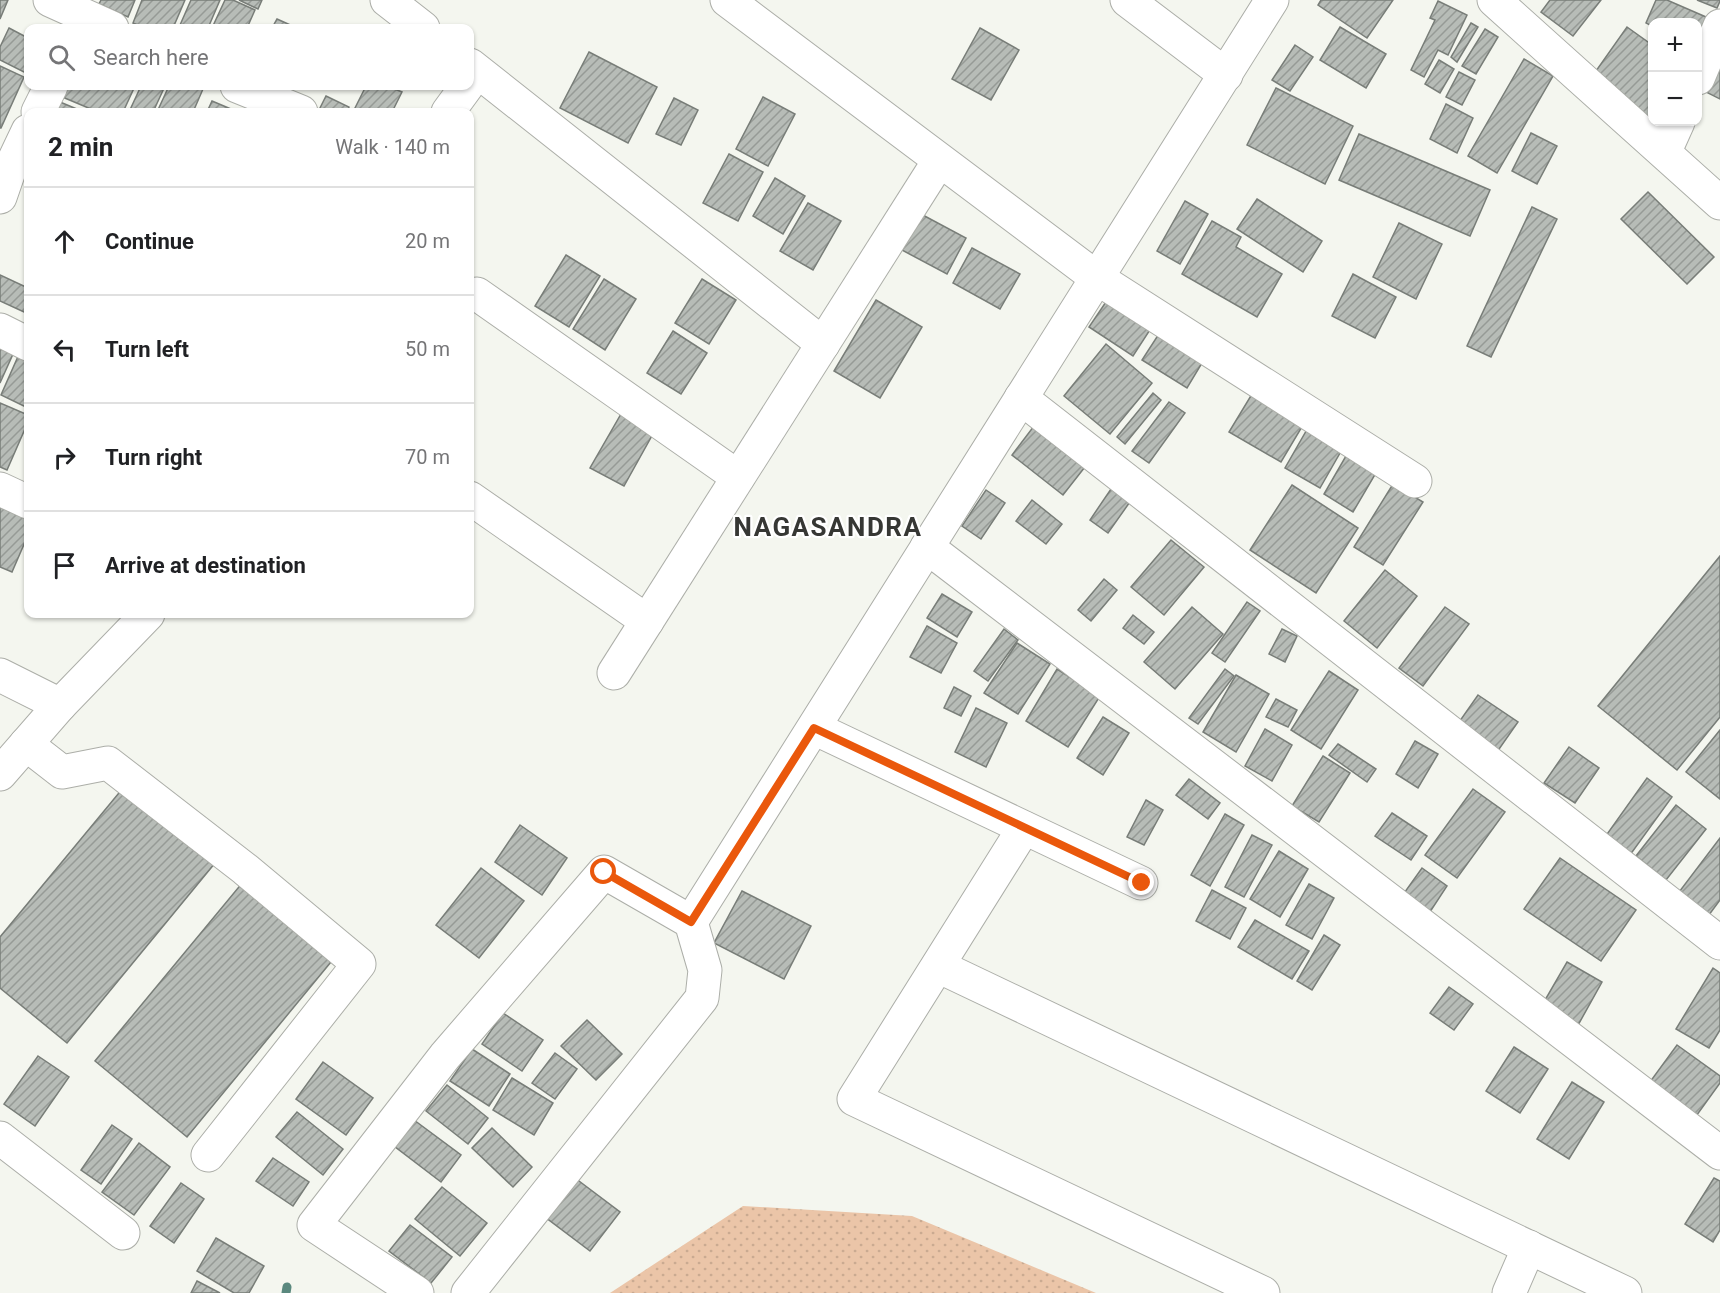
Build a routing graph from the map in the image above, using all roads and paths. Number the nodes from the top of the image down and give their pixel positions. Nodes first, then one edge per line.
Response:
1 (50, 0) edge
2 (387, 0) edge
3 (728, 0) edge
4 (1127, 0) edge
5 (1272, 0) edge
6 (1494, 0) edge
7 (92, 24) edge
8 (418, 24) edge
9 (1720, 26) edge
10 (1701, 72) edge
11 (1226, 75) junction
12 (474, 78) edge
13 (49, 90) edge
14 (247, 90) edge
15 (462, 90) edge
16 (40, 108) edge
17 (292, 108) edge
18 (451, 108) edge
19 (1676, 126) edge
20 (24, 141) edge
21 (1665, 151) junction
22 (939, 160) junction
23 (9, 179) edge
24 (1720, 203) edge
25 (1097, 278) junction
26 (477, 294) dead end
27 (0, 330) edge
28 (24, 342) edge
29 (823, 345) junction
30 (1021, 398) junction
31 (738, 477) junction
32 (1415, 481) dead end
33 (0, 489) edge
34 (24, 500) edge
35 (474, 501) edge
36 (927, 547) junction
37 (144, 618) edge
38 (647, 621) junction
39 (614, 673) dead end
40 (0, 675) edge
41 (60, 705) junction
42 (814, 728) junction
43 (26, 744) junction
44 (0, 774) edge
45 (1024, 828) junction
46 (1142, 883) dead end
47 (691, 922) junction
48 (1720, 944) edge
49 (938, 966) junction
50 (0, 1138) edge
51 (1720, 1153) edge
52 (208, 1155) dead end
53 (123, 1233) dead end
54 (1529, 1247) junction
55 (417, 1293) edge
56 (468, 1293) edge
57 (1263, 1293) edge
58 (1509, 1293) edge
59 (1625, 1293) edge

1 - 7 street
2 - 8 street
3 - 22 street
4 - 11 street
5 - 11 street
6 - 21 street
9 - 10 street
11 - 25 street
12 - 29 street
13 - 16 street
14 - 17 street
15 - 18 street
19 - 21 street
20 - 23 street
21 - 24 street
22 - 25 street
22 - 29 street
25 - 30 street
25 - 32 street
26 - 31 street
27 - 28 street
29 - 31 street
30 - 36 street
30 - 48 street
31 - 38 street
33 - 34 street
35 - 38 street
36 - 42 street
36 - 51 street
37 - 41 street
38 - 39 street
40 - 41 street
41 - 43 street
42 - 45 street
42 - 47 street
43 - 44 street
43 - 52 street
45 - 46 street
45 - 49 street
47 - 55 street
47 - 56 street
49 - 54 street
49 - 57 street
50 - 53 street
54 - 58 street
54 - 59 street

